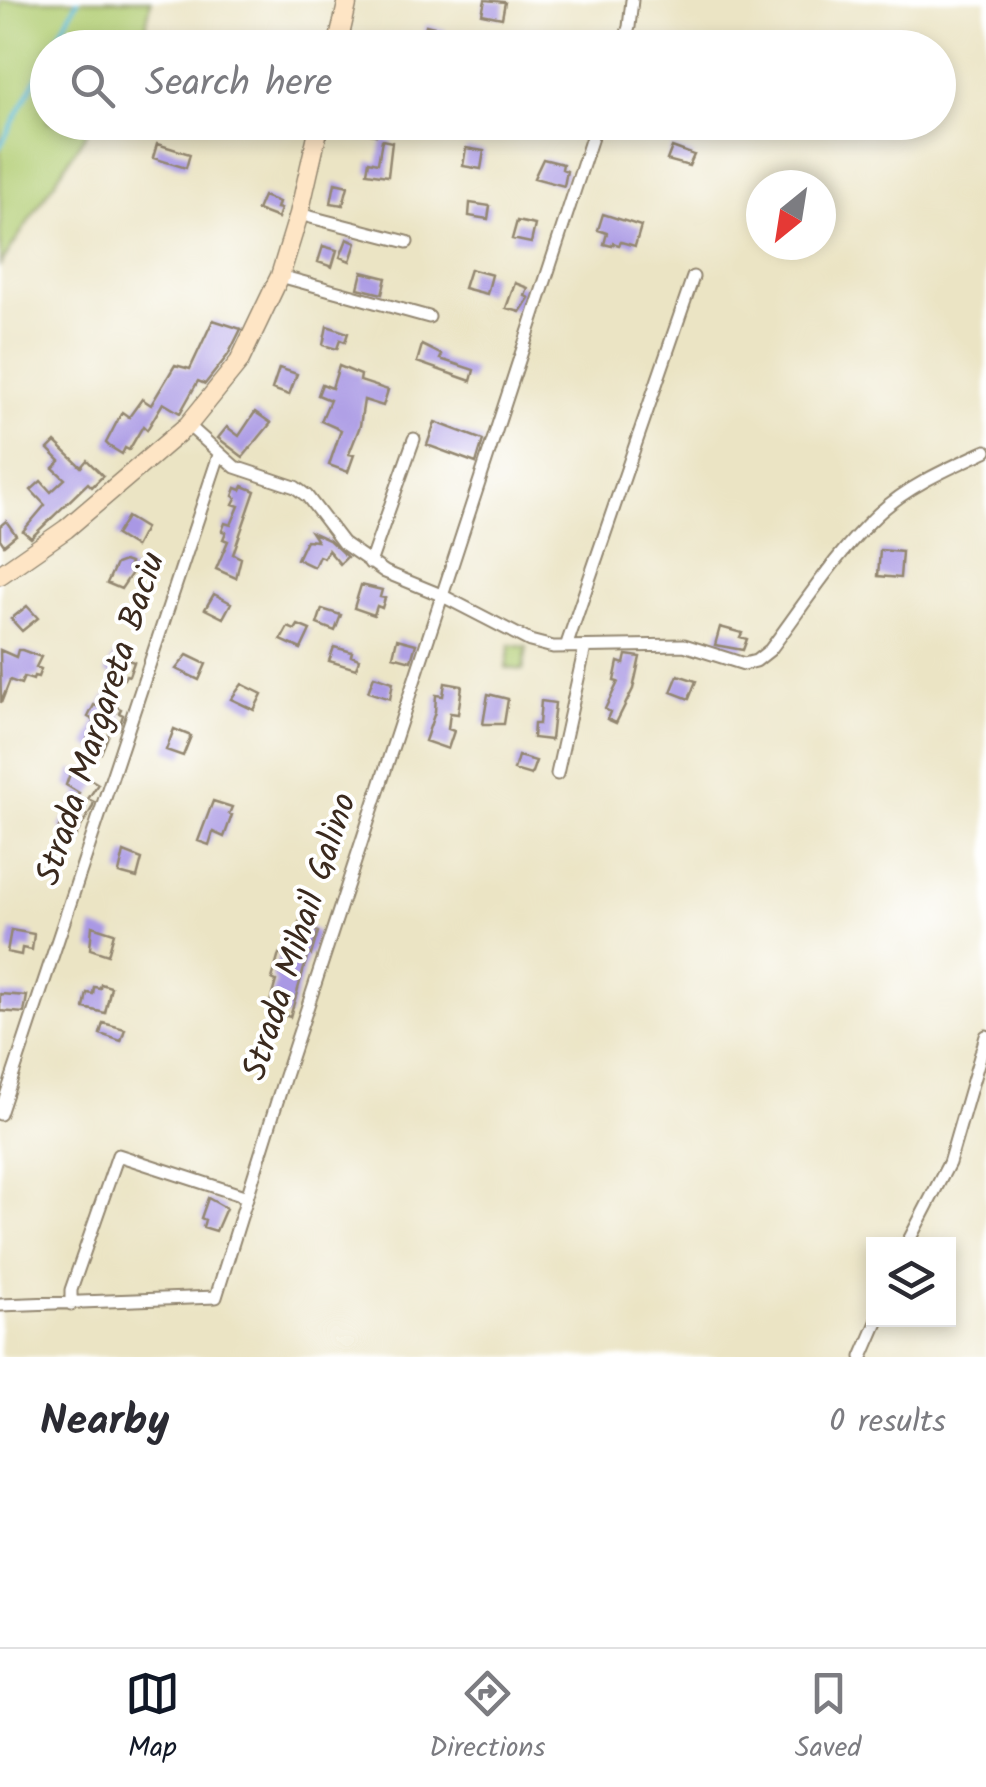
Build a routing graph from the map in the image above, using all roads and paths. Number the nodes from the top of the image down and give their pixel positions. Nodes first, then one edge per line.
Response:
1 (348, 0) edge
2 (632, 0) edge
3 (342, 30) edge
4 (628, 30) edge
5 (316, 140) edge
6 (592, 140) edge
7 (299, 214) junction
8 (408, 242) dead end
9 (280, 276) junction
10 (693, 276) dead end
11 (430, 317) dead end
12 (188, 425) junction
13 (414, 439) dead end
14 (986, 452) edge
15 (219, 455) junction
16 (370, 563) junction
17 (0, 576) edge
18 (442, 595) junction
19 (585, 647) junction
20 (566, 648) junction
21 (557, 774) dead end
22 (986, 1036) edge
23 (0, 1114) edge
24 (247, 1197) junction
25 (910, 1237) edge
26 (0, 1304) edge
27 (71, 1304) junction
28 (875, 1327) edge
29 (862, 1357) edge

1 - 3 main road
2 - 4 street
5 - 7 main road
6 - 18 street, Strada Mihail Galino
7 - 8 street
7 - 9 main road
9 - 11 street
9 - 12 main road
10 - 20 street
12 - 15 street
12 - 17 main road
13 - 16 street
14 - 19 street
15 - 16 street
15 - 23 street, Strada Margareta Baciu
16 - 18 street
18 - 20 street
18 - 24 street, Strada Mihail Galino
19 - 20 street
19 - 21 street
22 - 25 street
24 - 27 street, Strada Mihail Galino
24 - 27 street
26 - 27 street
28 - 29 street

